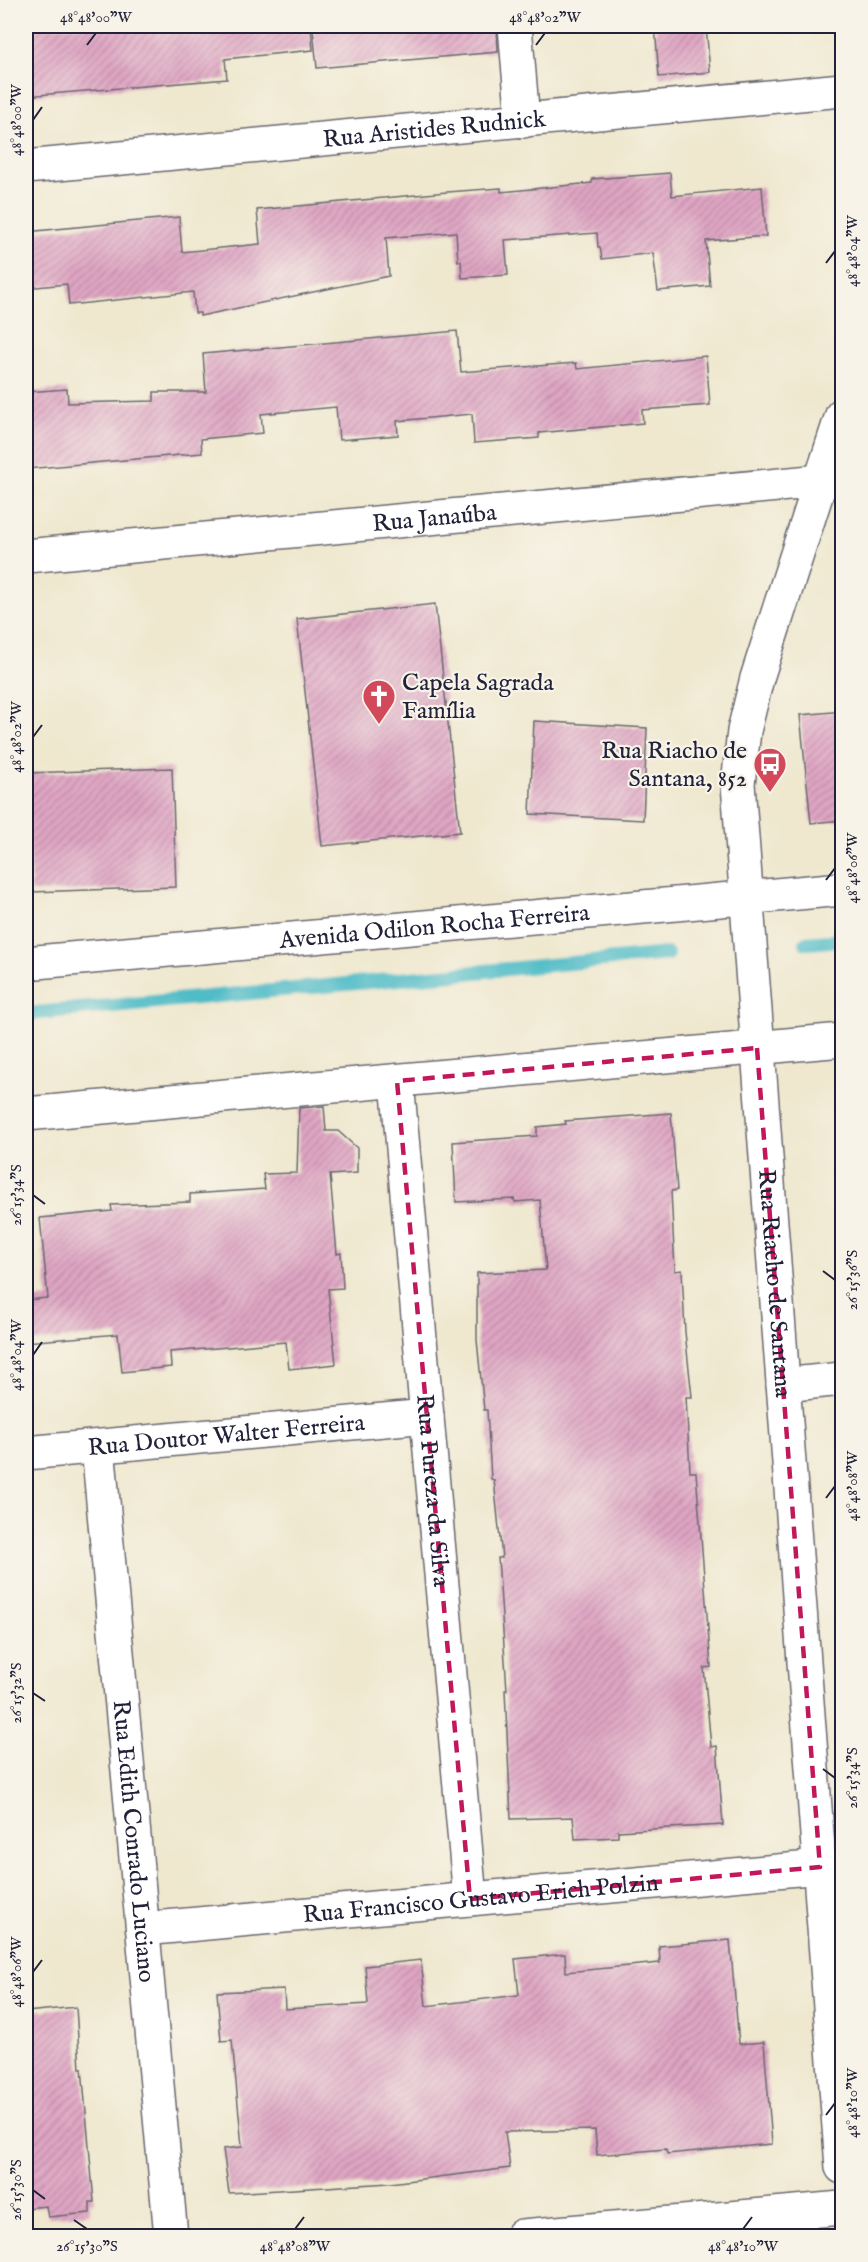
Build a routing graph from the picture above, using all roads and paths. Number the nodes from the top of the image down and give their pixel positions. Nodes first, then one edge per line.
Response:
1 (515, 26) edge
2 (843, 90) edge
3 (523, 121) junction
4 (26, 167) edge
5 (843, 415) edge
6 (832, 480) edge
7 (26, 556) edge
8 (843, 889) edge
9 (745, 898) junction
10 (26, 963) edge
11 (843, 1040) edge
12 (757, 1048) junction
13 (398, 1081) junction
14 (26, 1113) edge
15 (843, 1379) edge
16 (783, 1385) junction
17 (427, 1416) junction
18 (98, 1447) junction
19 (26, 1453) edge
20 (820, 1867) junction
21 (470, 1899) junction
22 (143, 1929) junction
23 (843, 2167) edge
24 (843, 2208) edge
25 (171, 2236) edge
26 (522, 2236) edge

1 - 3 street
2 - 3 street, Rua Aristides Rudnick
3 - 4 street, Rua Aristides Rudnick
5 - 6 street, Rua Riacho de Santana
6 - 7 street, Rua Janaúba
6 - 9 street, Rua Riacho de Santana
8 - 9 street, Avenida Odilon Rocha Ferreira
9 - 10 street, Avenida Odilon Rocha Ferreira
9 - 12 street, Rua Riacho de Santana
11 - 12 street
12 - 13 street
12 - 16 street, Rua Riacho de Santana
13 - 14 street
13 - 17 street, Rua Pureza da Silva
15 - 16 street
16 - 20 street, Rua Riacho de Santana
17 - 18 street, Rua Doutor Walter Ferreira
17 - 21 street, Rua Pureza da Silva
18 - 19 street, Rua Doutor Walter Ferreira
18 - 22 street, Rua Edith Conrado Luciano
20 - 21 street, Rua Francisco Gustavo Erich Polzin
20 - 23 street, Rua Riacho de Santana
21 - 22 street, Rua Francisco Gustavo Erich Polzin
22 - 25 street, Rua Edith Conrado Luciano
24 - 26 street

